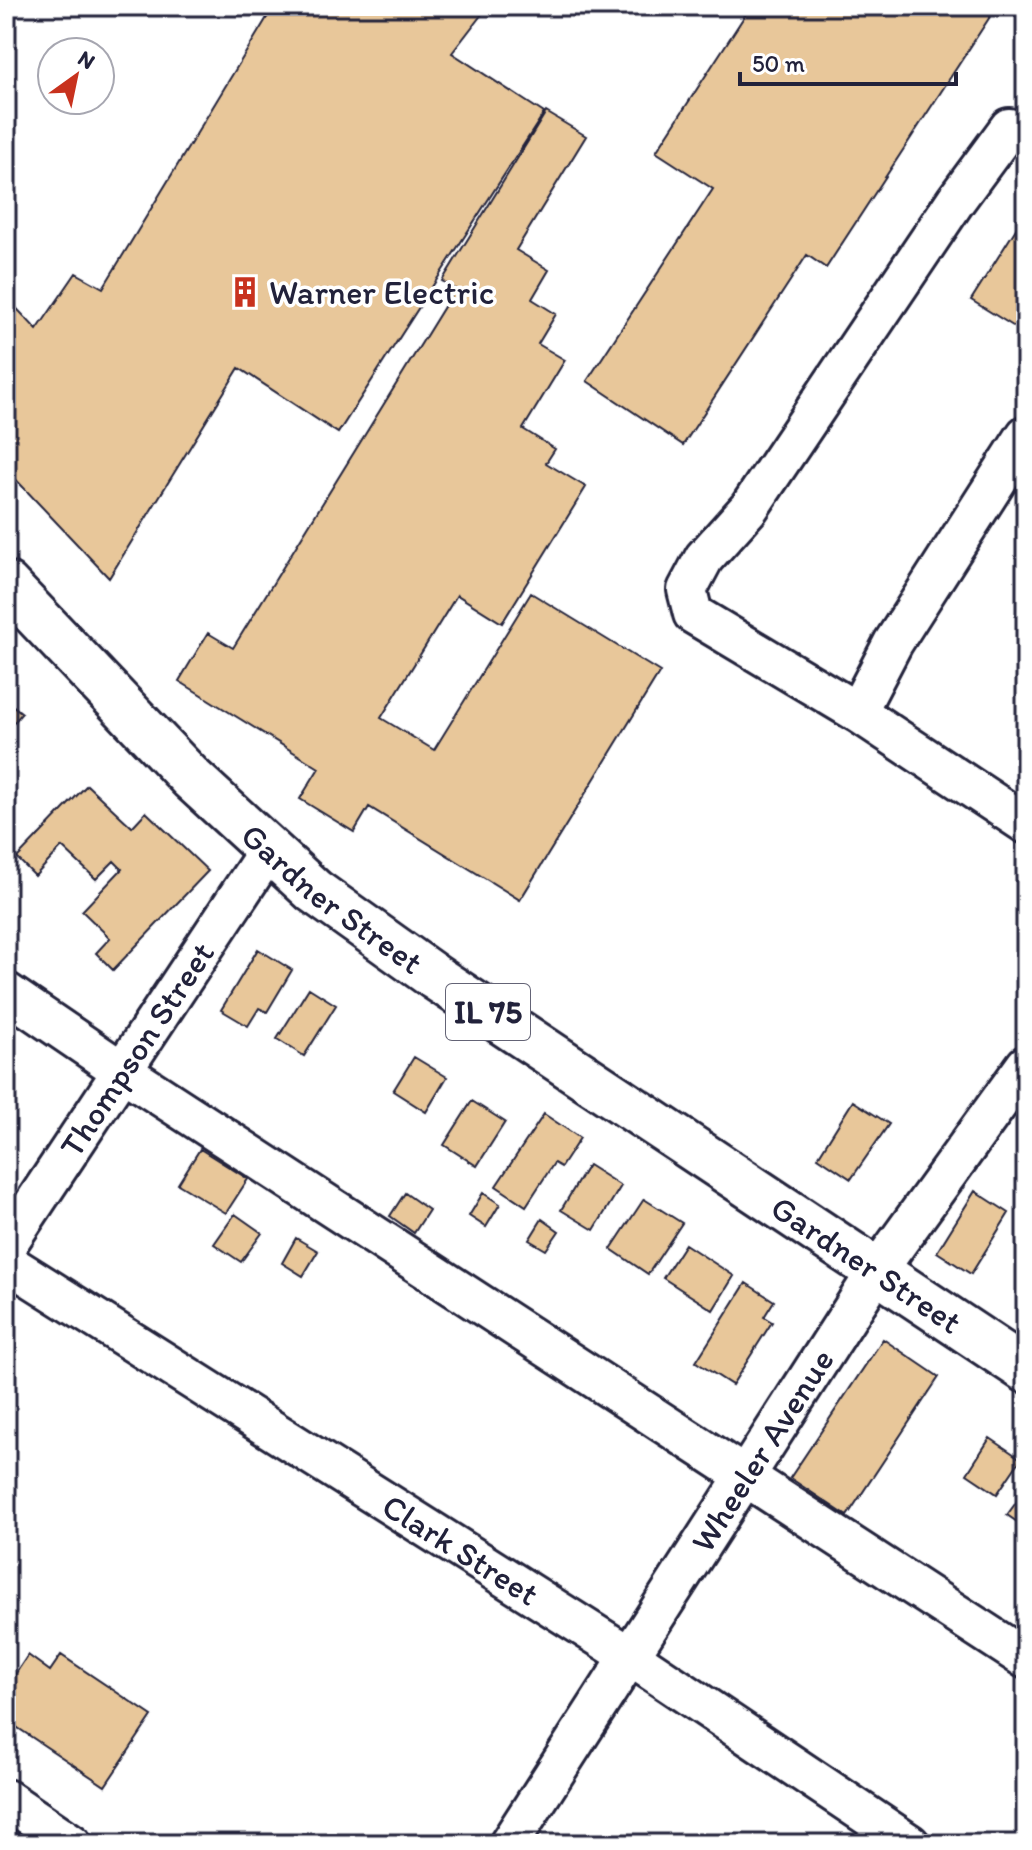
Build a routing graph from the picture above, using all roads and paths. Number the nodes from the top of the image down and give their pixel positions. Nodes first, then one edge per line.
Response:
1 (1026, 134) edge
2 (1026, 435) edge
3 (6, 584) edge
4 (857, 712) junction
5 (1026, 824) edge
6 (268, 851) junction
7 (6, 992) edge
8 (122, 1071) junction
9 (1023, 1076) edge
10 (6, 1246) edge
11 (6, 1262) edge
12 (877, 1271) junction
13 (1026, 1370) edge
14 (746, 1476) junction
15 (631, 1657) junction
16 (1026, 1659) edge
17 (6, 1799) edge
18 (72, 1844) edge
19 (509, 1844) edge
20 (910, 1844) edge

1 - 4 street
2 - 4 street
3 - 6 main road, Gardner Street / IL 75
4 - 5 street
6 - 8 street, Thompson Street
6 - 12 main road, Gardner Street / IL 75
7 - 8 street
8 - 10 street, Thompson Street
8 - 14 street
9 - 12 street, Wheeler Avenue
11 - 15 street, Clark Street
12 - 13 main road, Gardner Street / IL 75
12 - 14 street, Wheeler Avenue
14 - 15 street, Wheeler Avenue
14 - 16 street
15 - 19 street, Wheeler Avenue
15 - 20 street, Clark Street
17 - 18 street

